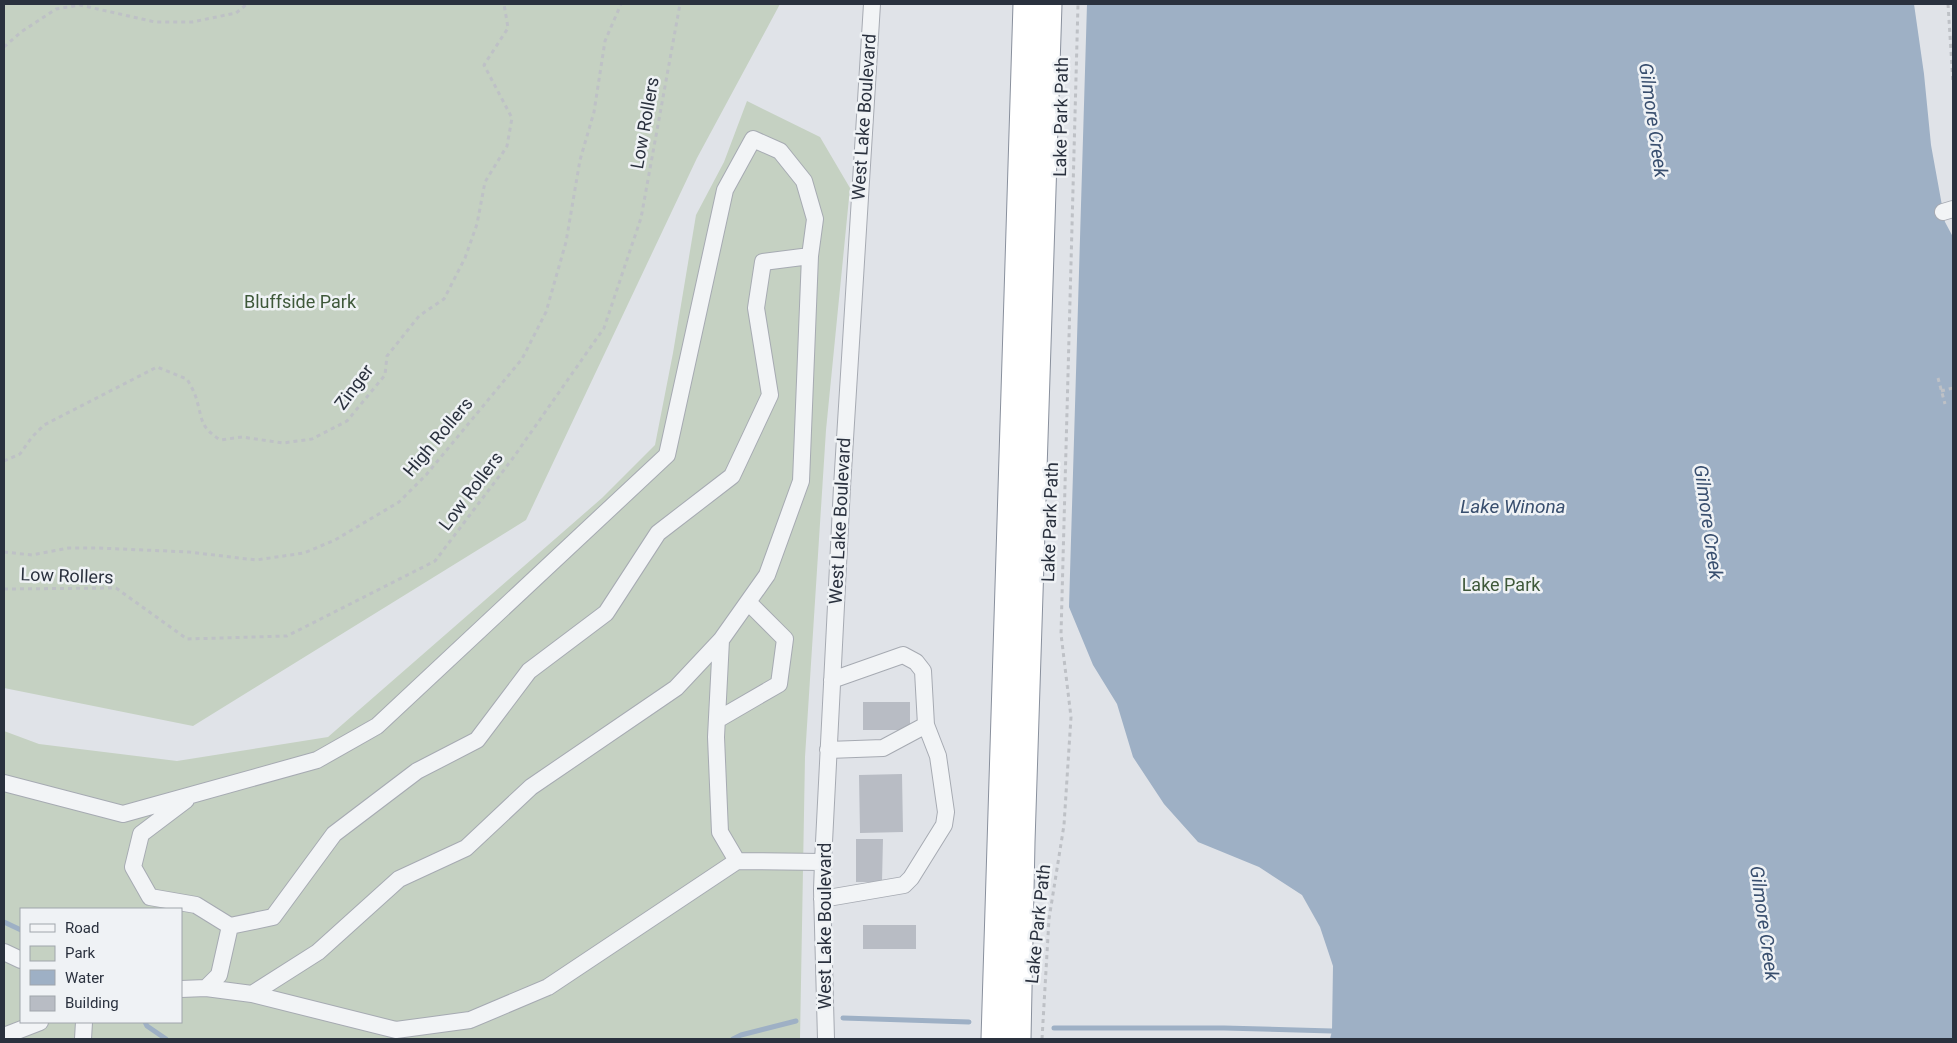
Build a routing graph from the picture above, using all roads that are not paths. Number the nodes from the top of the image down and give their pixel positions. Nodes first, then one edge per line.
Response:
1 (872, 4) edge
2 (1026, 4) edge
3 (1049, 4) edge
4 (810, 256) junction
5 (748, 602) junction
6 (721, 640) junction
7 (832, 680) junction
8 (717, 720) junction
9 (926, 724) junction
10 (828, 750) junction
11 (4, 783) edge
12 (195, 794) junction
13 (737, 861) junction
14 (823, 862) junction
15 (822, 899) junction
16 (230, 926) junction
17 (4, 952) edge
18 (20, 960) edge
19 (206, 988) junction
20 (182, 989) edge
21 (252, 994) junction
22 (37, 1023) edge
23 (84, 1023) edge
24 (397, 1034) edge
25 (4, 1036) edge
26 (84, 1039) edge
27 (826, 1039) edge
28 (994, 1039) edge
29 (1018, 1039) edge

1 - 7 street, West Lake Boulevard
2 - 28 highway
3 - 29 highway
4 - 5 street
4 - 12 street
4 - 16 street
5 - 6 street
5 - 8 street
6 - 8 street
6 - 21 street
7 - 9 street
7 - 10 street, West Lake Boulevard
8 - 13 street
9 - 10 street
9 - 15 street
10 - 14 street, West Lake Boulevard
11 - 12 street
12 - 16 street
13 - 14 street
13 - 24 street
14 - 15 street, West Lake Boulevard
15 - 27 street, West Lake Boulevard
16 - 19 street
17 - 18 street
19 - 20 street
19 - 21 street
21 - 24 street
22 - 25 street
23 - 26 street

